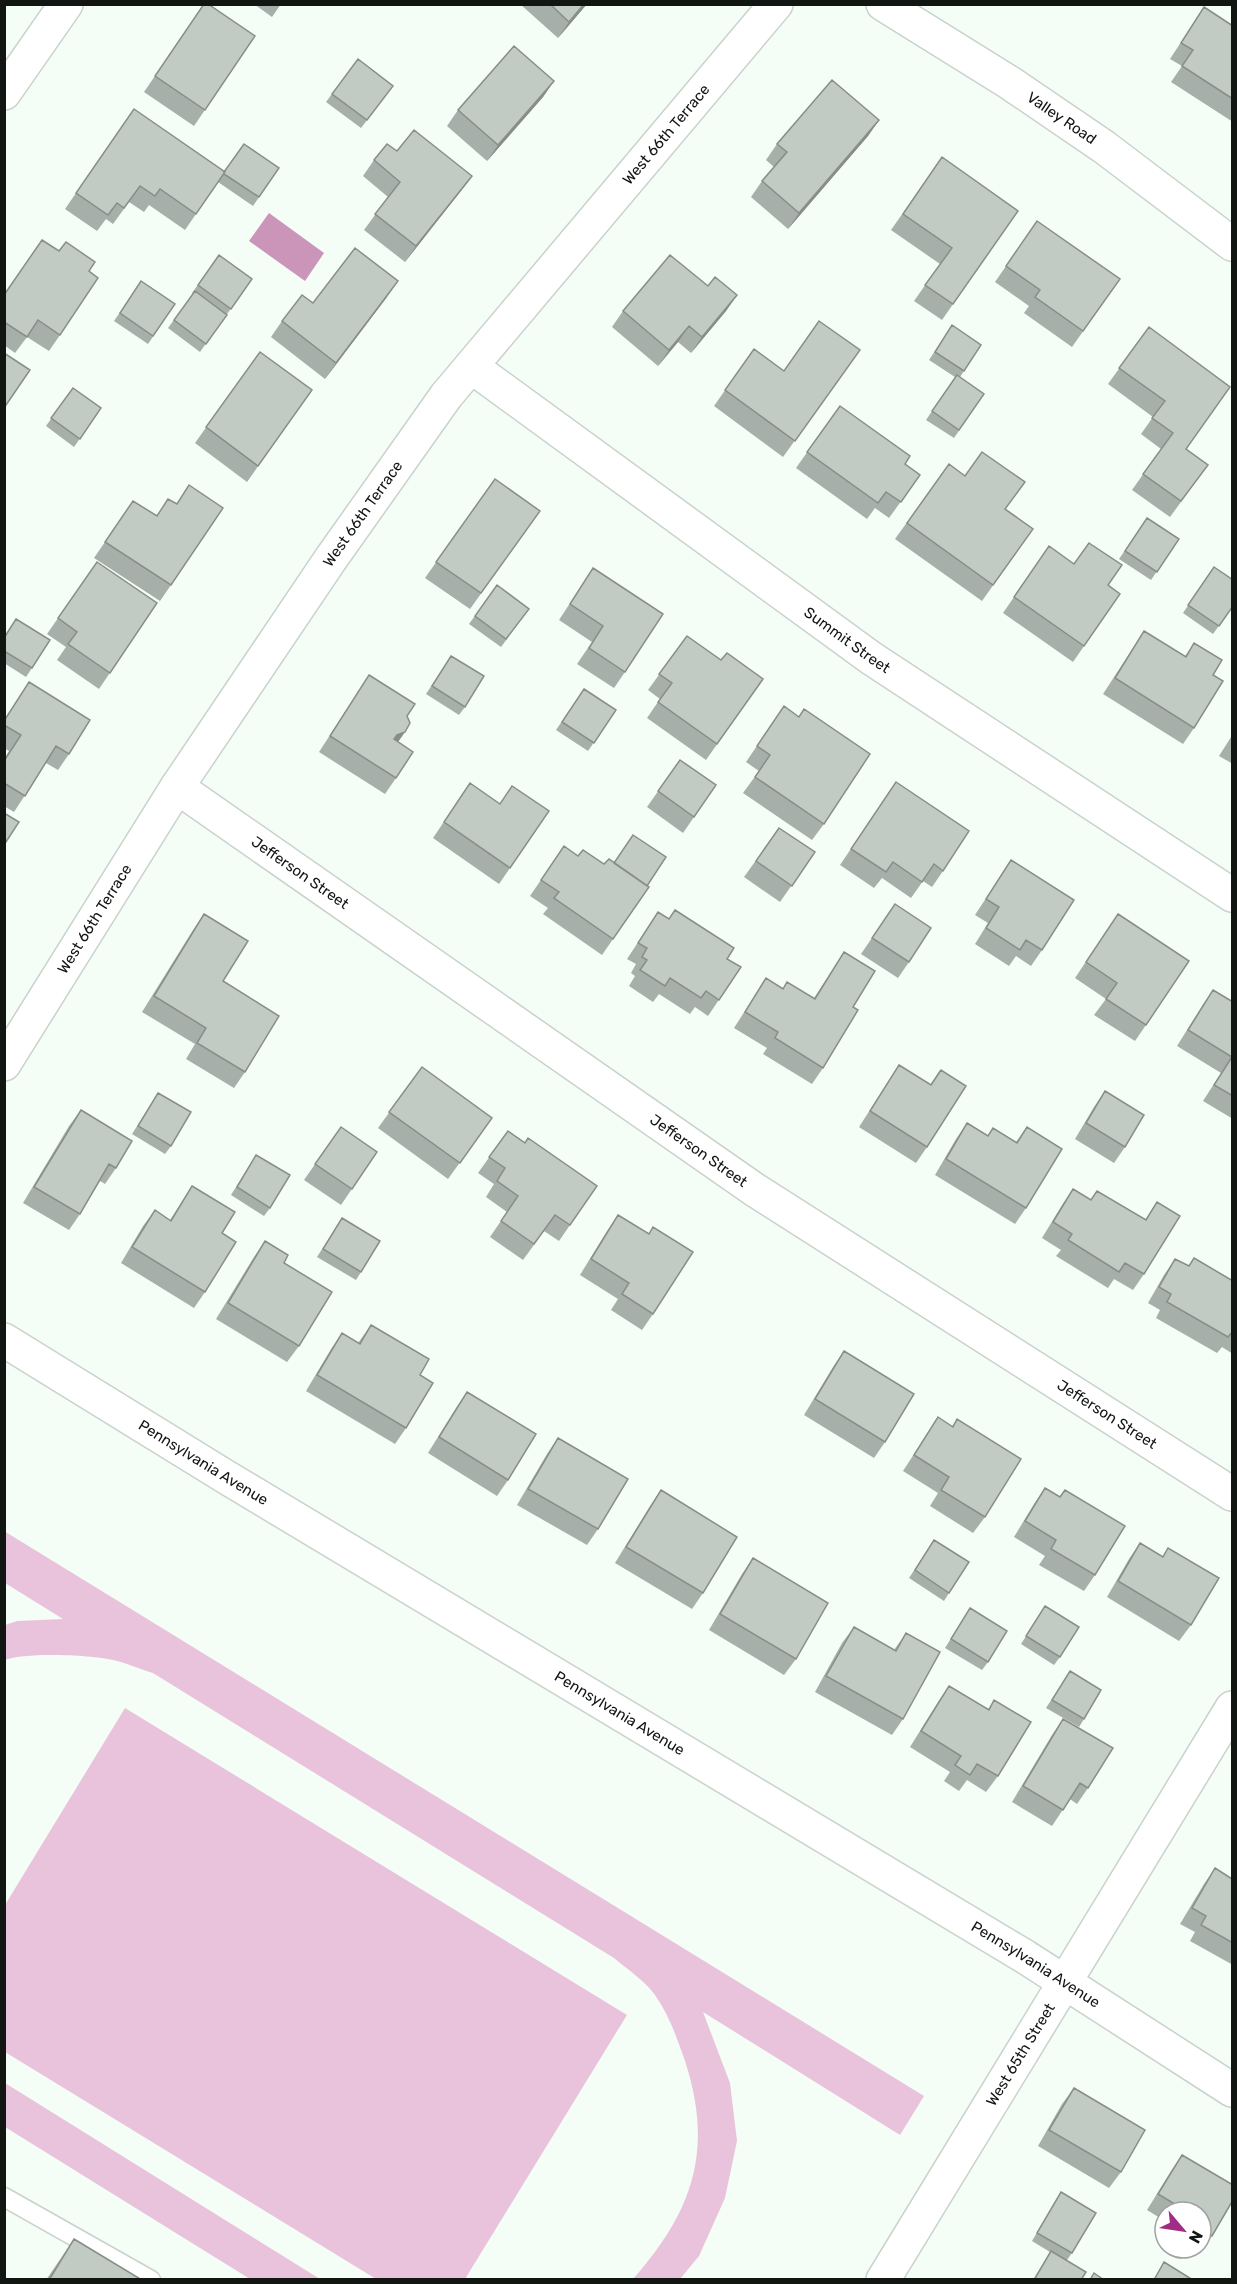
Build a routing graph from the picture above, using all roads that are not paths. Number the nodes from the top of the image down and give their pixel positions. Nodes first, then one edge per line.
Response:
1 (66, 4) edge
2 (776, 4) edge
3 (883, 4) edge
4 (4, 93) edge
5 (1228, 237) edge
6 (472, 367) junction
7 (177, 788) junction
8 (1233, 895) edge
9 (4, 1064) edge
10 (4, 1340) edge
11 (1233, 1494) edge
12 (1233, 1708) edge
13 (1064, 1981) junction
14 (1233, 2090) edge
15 (4, 2197) edge
16 (151, 2280) edge
17 (883, 2280) edge

1 - 4 street
2 - 6 street, West 66th Terrace
3 - 5 street, Valley Road
6 - 7 street, West 66th Terrace
6 - 8 street, Summit Street
7 - 9 street, West 66th Terrace
7 - 11 street, Jefferson Street
10 - 13 street, Pennsylvania Avenue
12 - 13 street, West 65th Street
13 - 14 street, Pennsylvania Avenue
13 - 17 street, West 65th Street
15 - 16 lane

